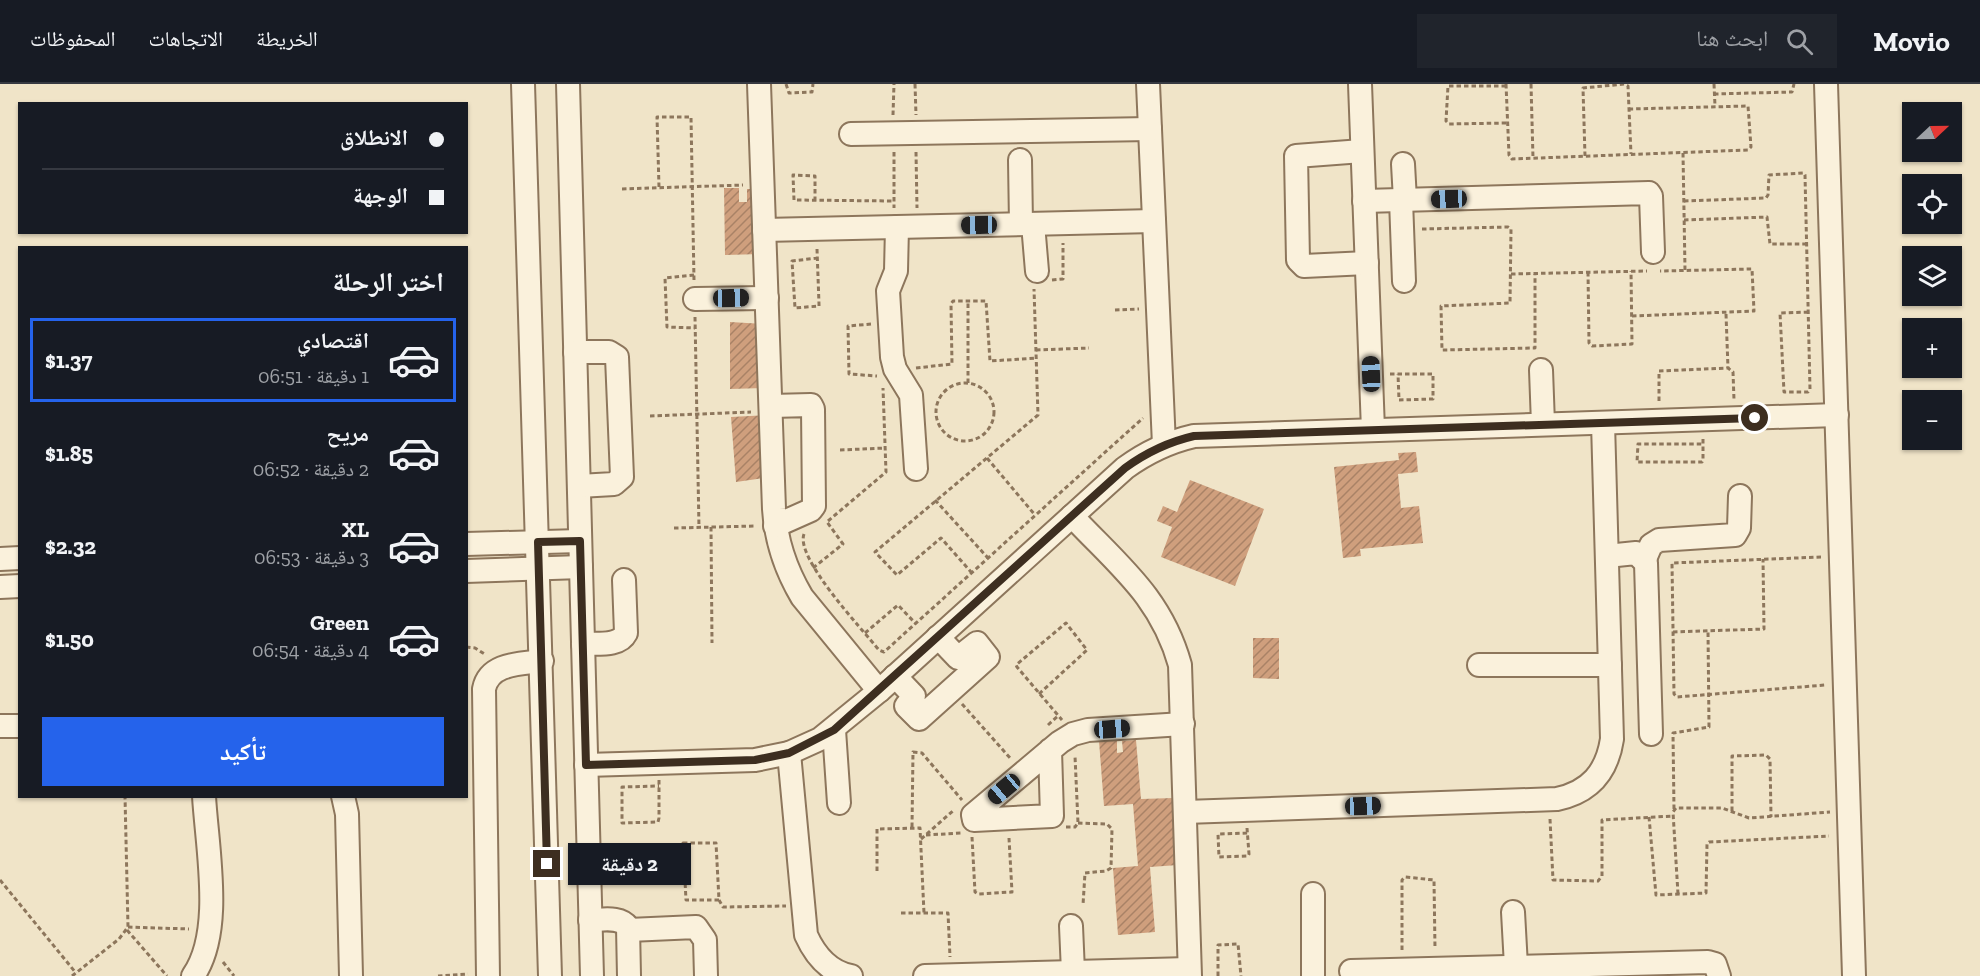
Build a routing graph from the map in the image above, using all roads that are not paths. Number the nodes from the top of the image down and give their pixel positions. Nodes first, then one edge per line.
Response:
1 (523, 84) edge
2 (568, 84) edge
3 (759, 84) edge
4 (1148, 84) edge
5 (1360, 84) edge
6 (1826, 84) edge
7 (1150, 129) junction
8 (851, 134) dead end
9 (1362, 151) junction
10 (1020, 160) dead end
11 (1403, 164) dead end
12 (1403, 200) junction
13 (1364, 201) junction
14 (1154, 220) junction
15 (1027, 224) junction
16 (902, 227) junction
17 (764, 230) junction
18 (1653, 252) dead end
19 (1367, 264) junction
20 (1038, 278) road end
21 (1404, 280) dead end
22 (767, 298) junction
23 (695, 299) dead end
24 (575, 352) junction
25 (1541, 370) dead end
26 (771, 409) junction
27 (1836, 415) junction
28 (1603, 423) junction
29 (1543, 424) junction
30 (1373, 430) junction
31 (1164, 445) junction
32 (916, 469) dead end
33 (579, 486) junction
34 (1740, 496) dead end
35 (1072, 516) junction
36 (776, 526) junction
37 (580, 541) junction
38 (538, 542) junction
39 (468, 544) edge
40 (1607, 556) junction
41 (18, 558) edge
42 (0, 559) edge
43 (1645, 560) junction
44 (581, 567) junction
45 (539, 568) junction
46 (468, 571) edge
47 (624, 580) dead end
48 (18, 586) edge
49 (0, 587) edge
50 (938, 637) junction
51 (583, 644) junction
52 (542, 661) junction
53 (1479, 665) dead end
54 (1610, 665) junction
55 (887, 684) junction
56 (1183, 724) junction
57 (0, 726) edge
58 (18, 726) edge
59 (834, 730) junction
60 (1651, 734) dead end
61 (1050, 750) dead end
62 (789, 753) junction
63 (586, 765) junction
64 (204, 798) edge
65 (343, 798) edge
66 (839, 803) dead end
67 (1185, 812) junction
68 (1313, 894) dead end
69 (1513, 912) dead end
70 (590, 920) junction
71 (1071, 926) dead end
72 (628, 930) junction
73 (1516, 966) junction
74 (815, 968) edge
75 (1587, 970) edge
76 (1351, 971) dead end
77 (1073, 972) junction
78 (1190, 973) edge
79 (488, 975) edge
80 (951, 975) edge
81 (194, 976) edge
82 (351, 976) edge
83 (550, 976) edge
84 (592, 976) edge
85 (629, 976) edge
86 (706, 976) edge
87 (852, 976) edge
88 (925, 976) edge
89 (1313, 976) edge
90 (1719, 976) edge
91 (1854, 976) edge

1 - 38 street
2 - 24 street
3 - 17 street
4 - 7 street
5 - 9 street
6 - 27 street
7 - 8 street
7 - 14 street
9 - 13 street
9 - 19 street
10 - 15 street
11 - 12 street
12 - 13 street
12 - 18 street
12 - 21 street
13 - 19 street
14 - 15 street
14 - 31 street
15 - 16 street
15 - 20 street
16 - 17 street
16 - 32 street
17 - 22 street
19 - 30 street
22 - 23 street
22 - 26 street
24 - 33 street
24 - 33 street
25 - 29 street
26 - 36 street
26 - 36 street
27 - 28 street
27 - 91 street
28 - 29 street
28 - 40 street
29 - 30 street
30 - 31 street
31 - 35 street
33 - 37 street
34 - 43 street
35 - 50 street
35 - 56 street
36 - 55 street
37 - 38 street
37 - 44 street
38 - 39 street
38 - 45 street
40 - 43 street
40 - 54 street
41 - 42 street
43 - 60 street
44 - 45 street
44 - 51 street
45 - 46 street
45 - 52 street
47 - 51 street
48 - 49 street
50 - 55 street
50 - 55 street
51 - 63 street
52 - 79 street
52 - 83 street
53 - 54 street
54 - 67 street
55 - 59 street
56 - 61 street
56 - 67 street
57 - 58 street
59 - 62 street
59 - 66 street
62 - 63 street
62 - 74 street
63 - 70 street
64 - 81 street
65 - 82 street
67 - 78 street
68 - 89 street
69 - 73 street
70 - 72 street
70 - 84 street
71 - 77 street
72 - 85 street
72 - 86 street
73 - 75 street
73 - 76 street
74 - 87 street
75 - 90 street
77 - 78 street
77 - 80 street
80 - 88 street

